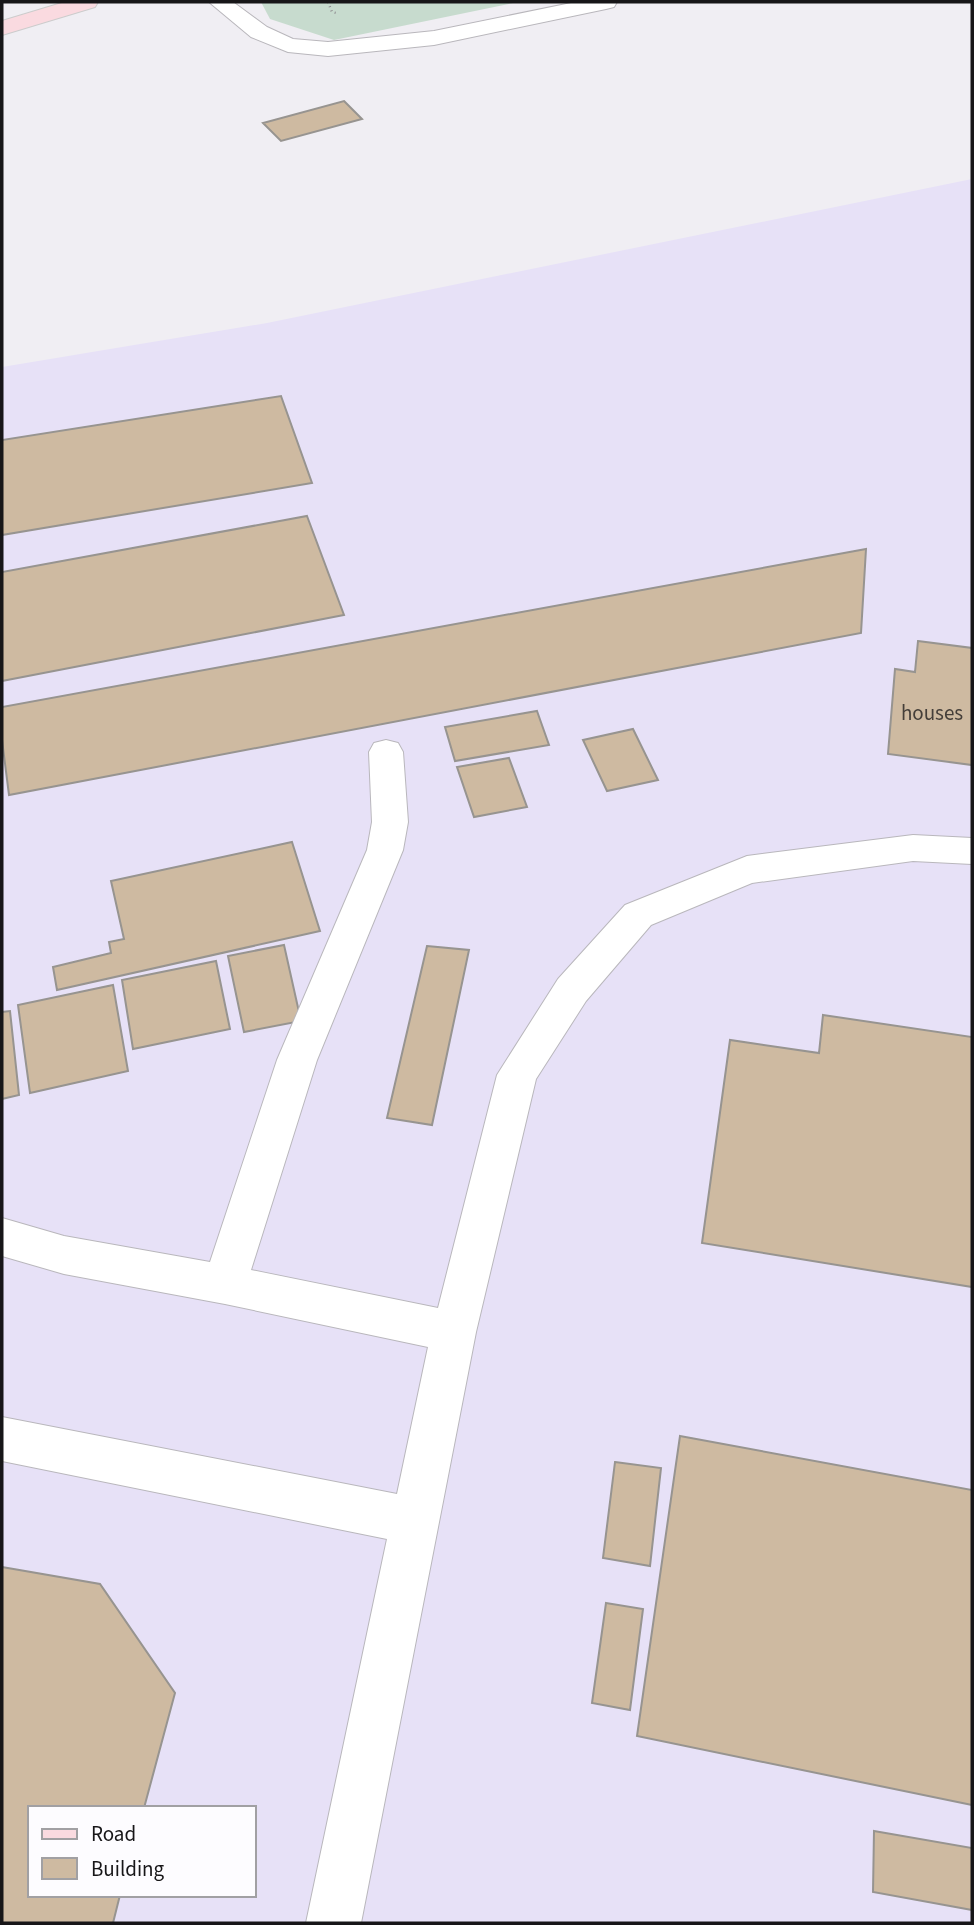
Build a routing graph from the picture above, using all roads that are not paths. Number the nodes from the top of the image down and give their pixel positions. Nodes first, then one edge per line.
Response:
1 (87, 2) edge
2 (220, 2) edge
3 (607, 2) edge
4 (2, 28) edge
5 (386, 752) dead end
6 (972, 851) edge
7 (2, 1237) edge
8 (225, 1284) junction
9 (454, 1332) junction
10 (2, 1439) edge
11 (416, 1521) junction
12 (333, 1923) edge

1 - 4 main road
2 - 3 street
5 - 8 street
6 - 9 street
7 - 8 street
8 - 9 street
9 - 11 street
10 - 11 street
11 - 12 street

